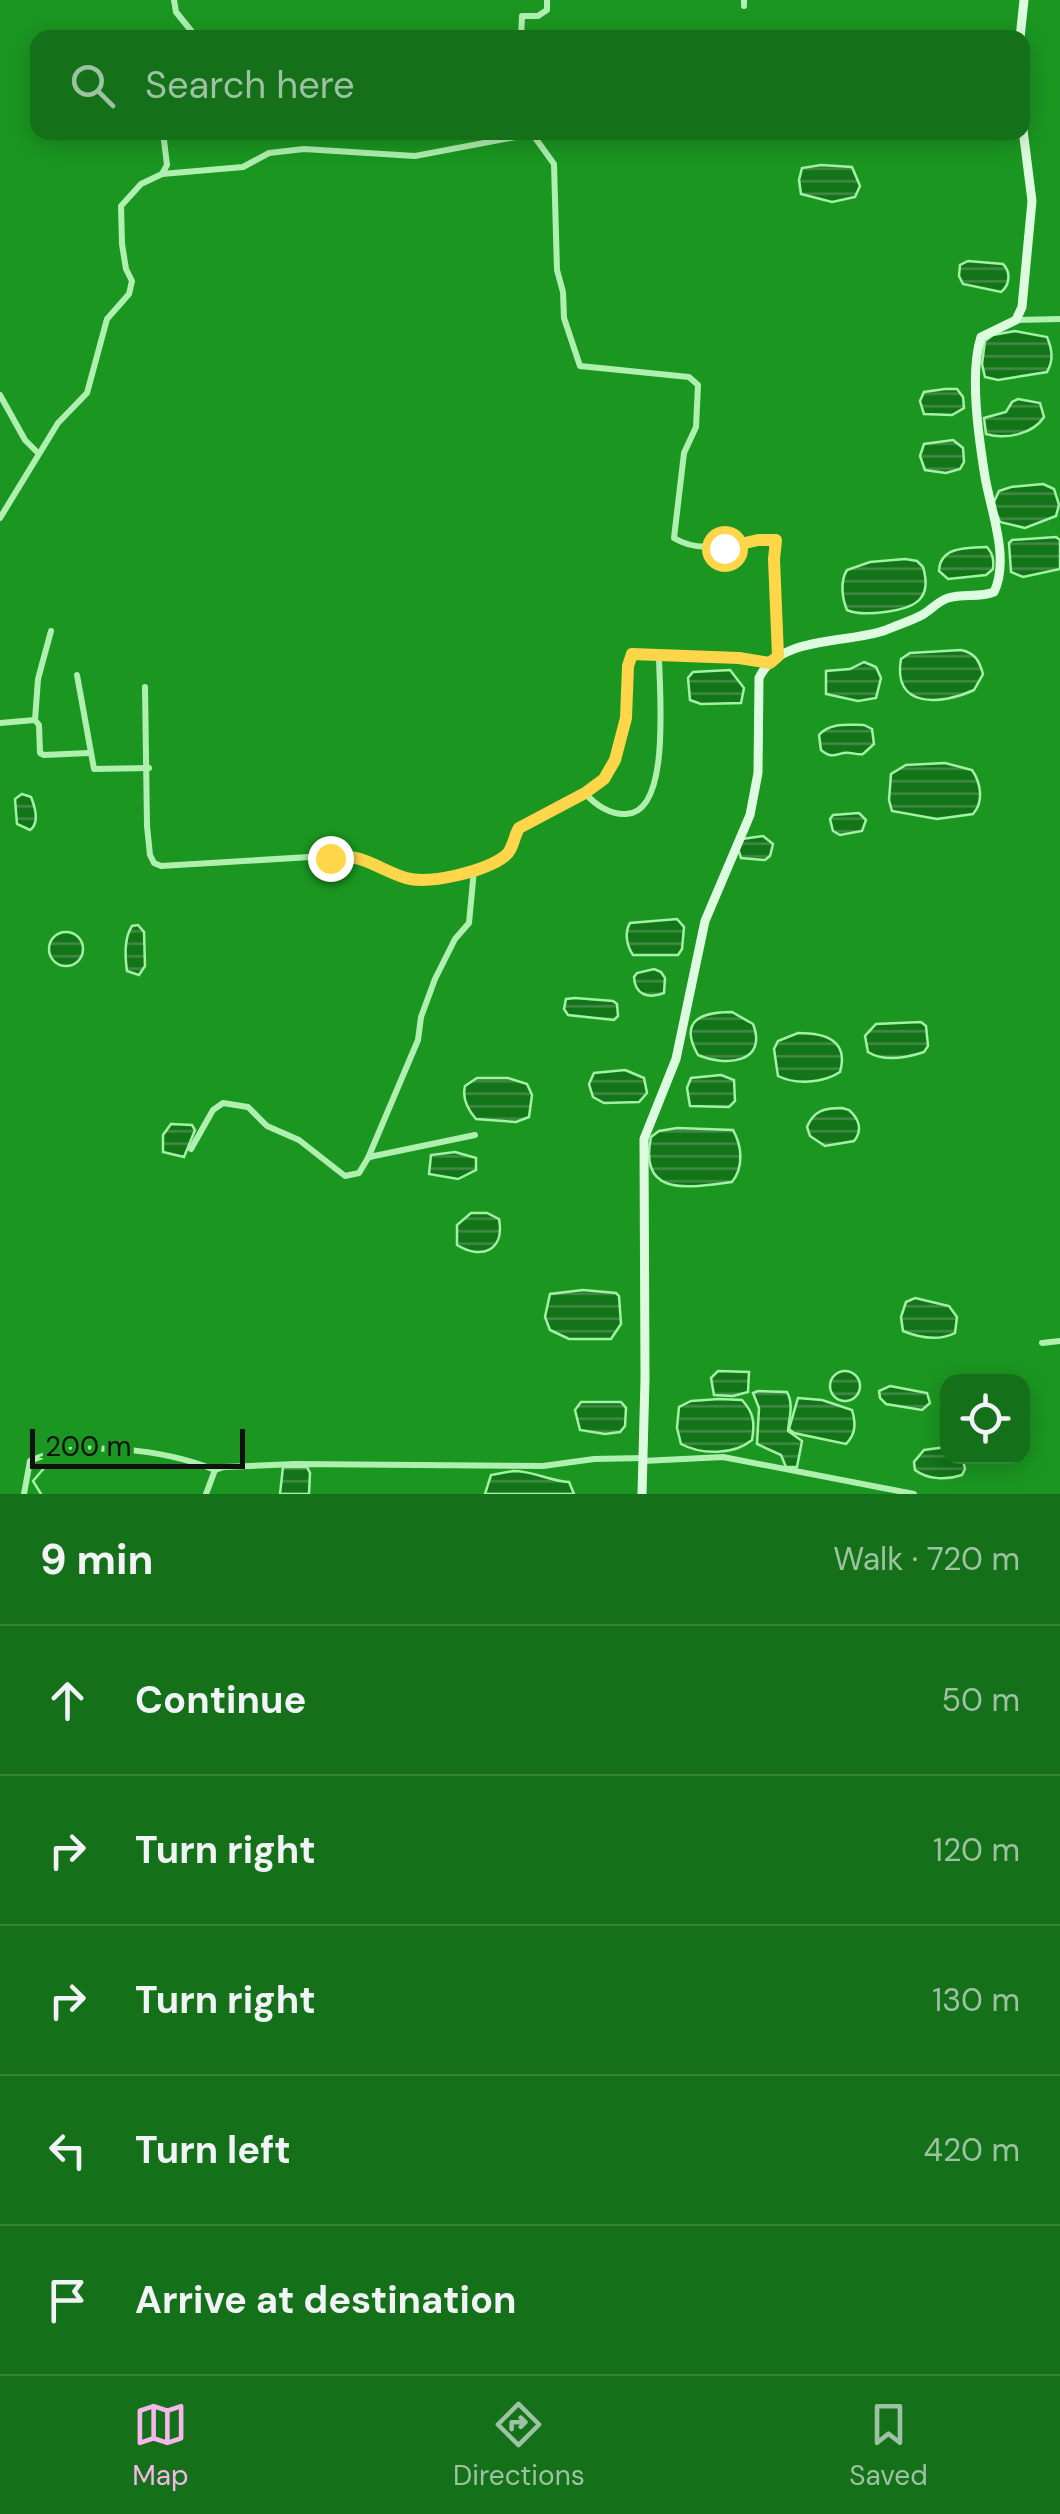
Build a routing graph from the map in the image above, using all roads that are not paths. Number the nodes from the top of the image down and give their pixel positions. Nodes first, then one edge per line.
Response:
1 (174, 0) edge
2 (548, 0) edge
3 (1024, 0) edge
4 (191, 30) edge
5 (521, 30) edge
6 (1021, 30) edge
7 (164, 140) edge
8 (496, 140) edge
9 (536, 140) edge
10 (1024, 140) edge
11 (162, 174) junction
12 (1060, 319) edge
13 (1016, 320) junction
14 (0, 395) edge
15 (38, 453) junction
16 (0, 518) edge
17 (51, 631) dead end
18 (659, 656) junction
19 (778, 656) junction
20 (770, 663) junction
21 (77, 674) dead end
22 (145, 688) dead end
23 (35, 720) junction
24 (0, 722) edge
25 (89, 753) junction
26 (148, 768) junction
27 (585, 793) junction
28 (474, 870) junction
29 (475, 1135) dead end
30 (191, 1150) dead end
31 (368, 1158) junction
32 (1060, 1341) edge
33 (1042, 1343) dead end
34 (643, 1459) junction
35 (215, 1470) junction
36 (24, 1494) edge
37 (206, 1494) edge
38 (642, 1494) edge
39 (914, 1494) edge

1 - 4 street
2 - 5 street
3 - 6 street
7 - 11 street
8 - 11 street
9 - 19 street
10 - 13 street
11 - 15 street
12 - 13 street
13 - 19 street
14 - 15 street
15 - 16 street
17 - 23 street
18 - 20 street
18 - 27 street
18 - 27 street
19 - 20 street
20 - 34 street
21 - 25 street
22 - 26 street
23 - 24 street
23 - 25 street
25 - 26 street
26 - 28 street
27 - 28 street
28 - 31 street
29 - 31 street
30 - 31 street
32 - 33 street
34 - 35 street
34 - 38 street
34 - 39 street
35 - 36 street
35 - 37 street

